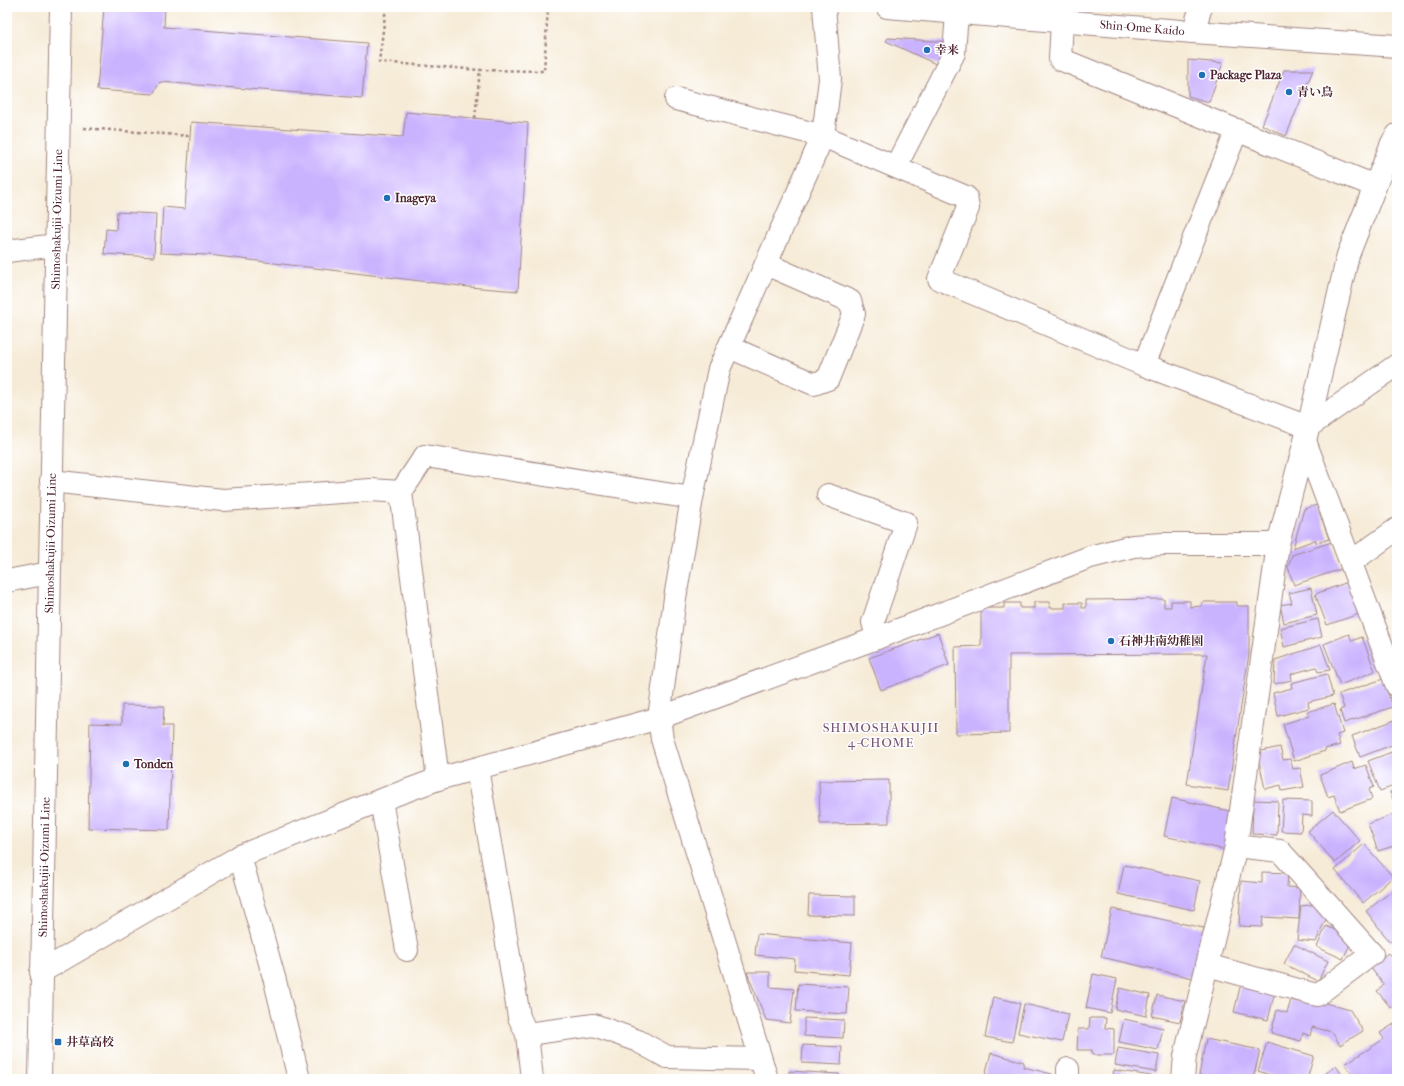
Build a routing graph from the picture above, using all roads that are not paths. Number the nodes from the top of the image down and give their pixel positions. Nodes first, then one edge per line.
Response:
1 (61, 7) edge
2 (824, 7) edge
3 (887, 7) edge
4 (1201, 7) edge
5 (957, 13) junction
6 (1062, 21) junction
7 (1194, 32) junction
8 (1397, 46) edge
9 (676, 99) dead end
10 (1237, 130) junction
11 (1397, 135) edge
12 (823, 136) junction
13 (896, 166) junction
14 (1375, 186) junction
15 (57, 245) junction
16 (7, 251) edge
17 (766, 264) junction
18 (729, 347) junction
19 (1144, 365) junction
20 (1397, 365) edge
21 (1307, 434) junction
22 (51, 481) junction
23 (401, 492) junction
24 (828, 495) dead end
25 (692, 498) junction
26 (1397, 530) edge
27 (1278, 544) junction
28 (1351, 562) junction
29 (49, 573) junction
30 (7, 581) edge
31 (877, 638) junction
32 (1397, 686) edge
33 (659, 718) junction
34 (477, 769) junction
35 (438, 779) junction
36 (381, 800) junction
37 (1236, 846) junction
38 (240, 856) junction
39 (407, 950) dead end
40 (1207, 965) junction
41 (41, 972) junction
42 (527, 1034) junction
43 (760, 1059) junction
44 (40, 1079) edge
45 (299, 1079) edge
46 (532, 1079) edge
47 (767, 1079) edge
48 (1183, 1079) edge

1 - 15 street, Shimoshakujii-Oizumi Line
2 - 12 street
3 - 5 street, Shin-Ome Kaido
4 - 7 street
5 - 6 street, Shin-Ome Kaido
5 - 13 street
6 - 7 street, Shin-Ome Kaido
6 - 10 street
7 - 8 street, Shin-Ome Kaido
9 - 12 street
10 - 14 street
10 - 19 street
11 - 14 street
12 - 13 street
12 - 17 street
13 - 19 street
14 - 21 street
15 - 16 street
15 - 22 street, Shimoshakujii-Oizumi Line
17 - 18 street
17 - 18 street
18 - 25 street
19 - 21 street
20 - 21 street
21 - 27 street
21 - 28 street
22 - 23 street
22 - 29 street, Shimoshakujii-Oizumi Line
23 - 25 street
23 - 35 street
24 - 31 street
25 - 33 street
26 - 28 street
27 - 31 street
27 - 37 street
28 - 32 street
29 - 30 street
29 - 41 street, Shimoshakujii-Oizumi Line
31 - 33 street
33 - 34 street
33 - 43 street
34 - 35 street
34 - 42 street
35 - 36 street
36 - 38 street
36 - 39 street
37 - 40 street
37 - 40 street
38 - 41 street
38 - 45 street
40 - 48 street
41 - 44 street, Shimoshakujii-Oizumi Line
42 - 43 street
42 - 46 street
43 - 47 street

